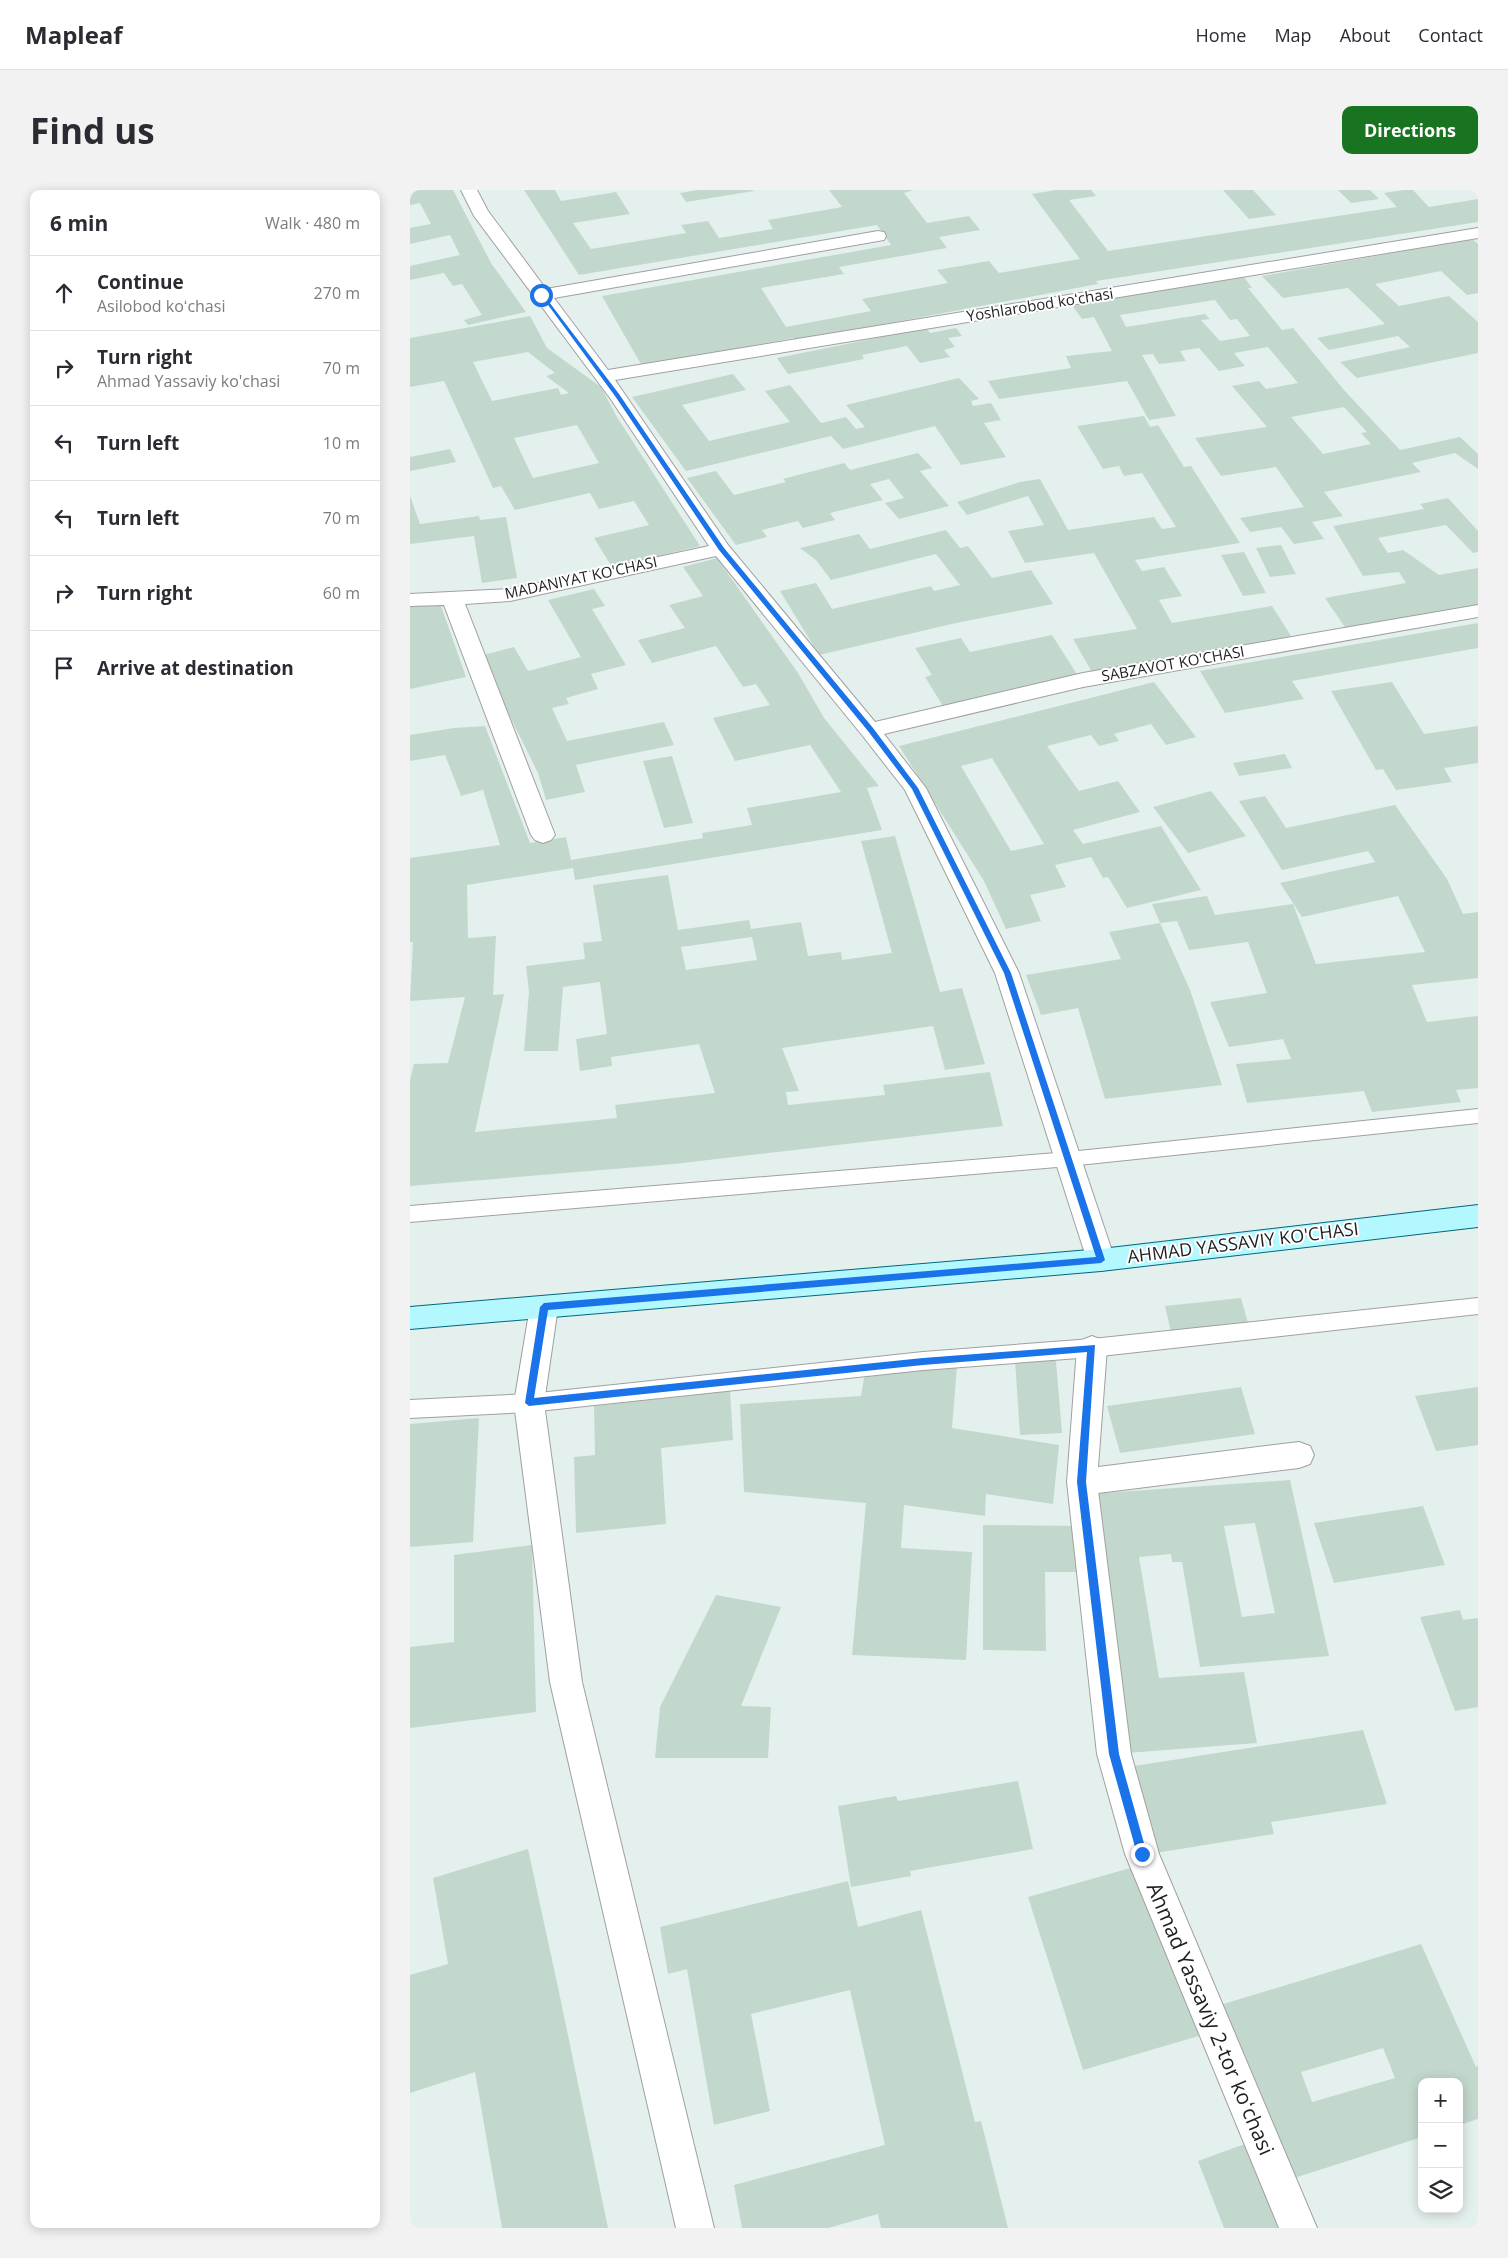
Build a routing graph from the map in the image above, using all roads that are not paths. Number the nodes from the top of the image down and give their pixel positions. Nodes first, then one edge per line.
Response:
1 (469, 190) edge
2 (1478, 233) edge
3 (878, 236) dead end
4 (541, 295) junction
5 (603, 376) junction
6 (721, 549) junction
7 (452, 597) junction
8 (410, 600) edge
9 (1478, 611) edge
10 (870, 730) junction
11 (543, 835) dead end
12 (1478, 1116) edge
13 (1070, 1159) junction
14 (410, 1214) edge
15 (1478, 1216) edge
16 (1101, 1260) junction
17 (1478, 1306) edge
18 (544, 1307) junction
19 (410, 1318) edge
20 (1092, 1348) junction
21 (529, 1403) junction
22 (410, 1409) edge
23 (1299, 1456) dead end
24 (1082, 1482) junction
25 (695, 2228) edge
26 (1298, 2228) edge

1 - 4 street
2 - 5 street, Yoshlarobod koʻchasi
3 - 4 street
4 - 5 street
5 - 6 street
6 - 7 street, MADANIYAT KO'CHASI
6 - 10 street
7 - 8 street, MADANIYAT KO'CHASI
7 - 11 street
9 - 10 street, SABZAVOT KO'CHASI
10 - 13 street
12 - 13 lane
13 - 14 lane
13 - 16 street
15 - 16 main road, AHMAD YASSAVIY KO'CHASI
16 - 18 main road, AHMAD YASSAVIY KO'CHASI
17 - 20 lane
18 - 19 main road, AHMAD YASSAVIY KO'CHASI
18 - 21 street
20 - 21 lane
20 - 24 street, Ahmad Yassaviy 2-tor koʻchasi
21 - 22 lane
21 - 25 street
23 - 24 street
24 - 26 street, Ahmad Yassaviy 2-tor koʻchasi

